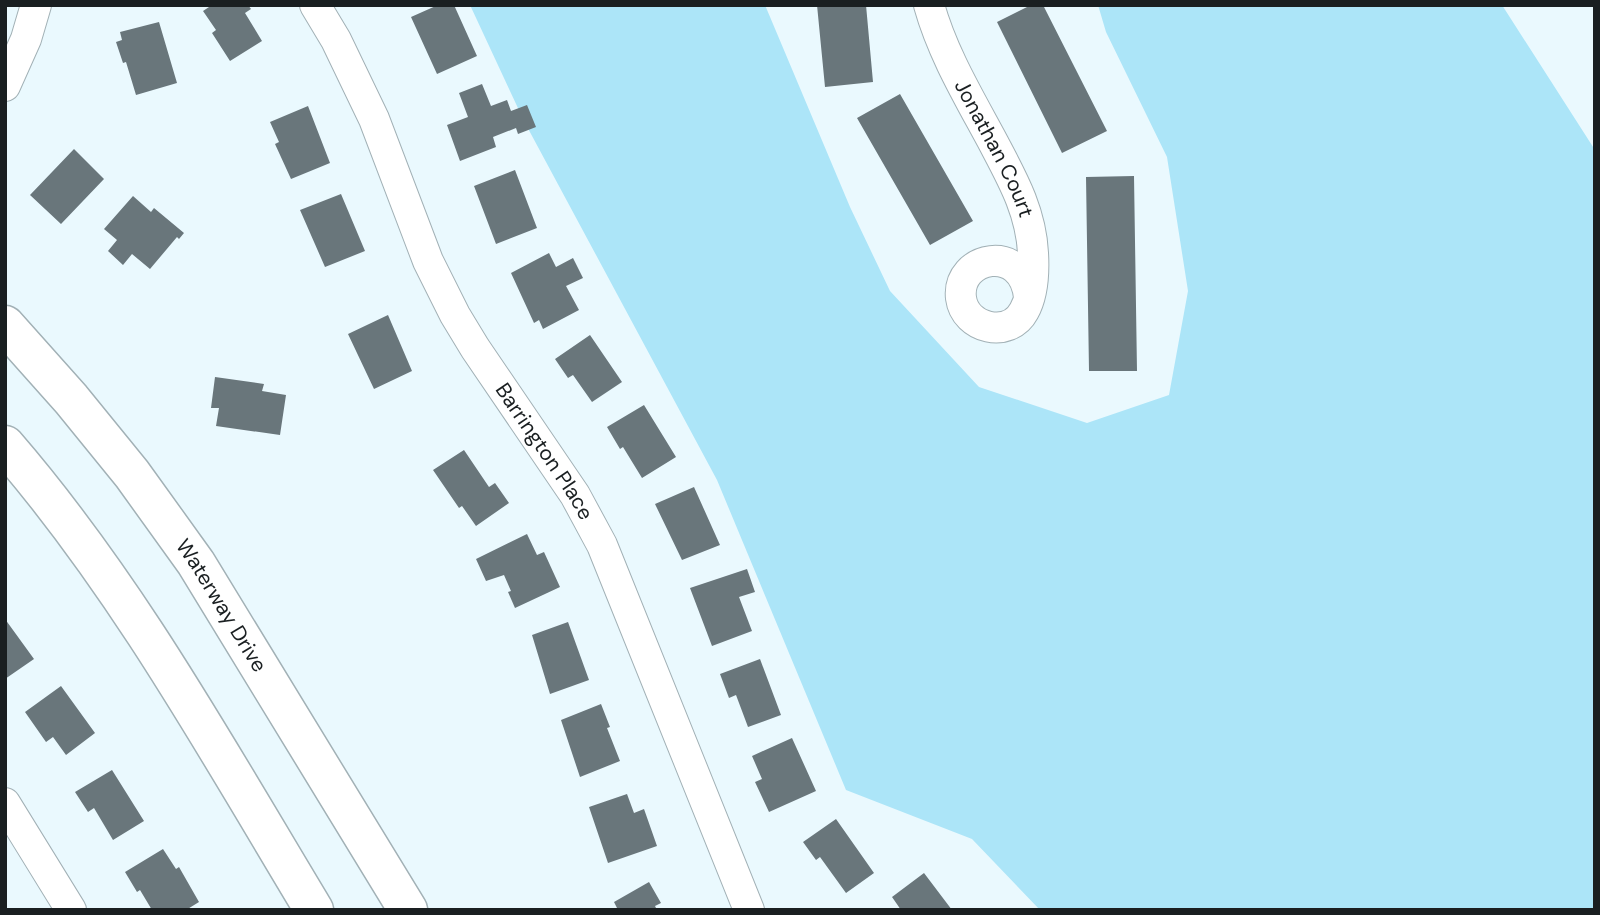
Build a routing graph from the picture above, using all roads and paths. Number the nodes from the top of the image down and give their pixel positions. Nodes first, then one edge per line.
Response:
1 (36, 5) edge
2 (315, 5) edge
3 (929, 5) edge
4 (5, 86) edge
5 (1028, 297) dead end
6 (5, 325) edge
7 (5, 445) edge
8 (5, 803) edge
9 (71, 910) edge
10 (314, 910) edge
11 (408, 910) edge
12 (748, 910) edge

1 - 4 street
2 - 12 street, Barrington Place
3 - 5 street, Jonathan Court
6 - 11 main road, Waterway Drive
7 - 10 main road
8 - 9 street

